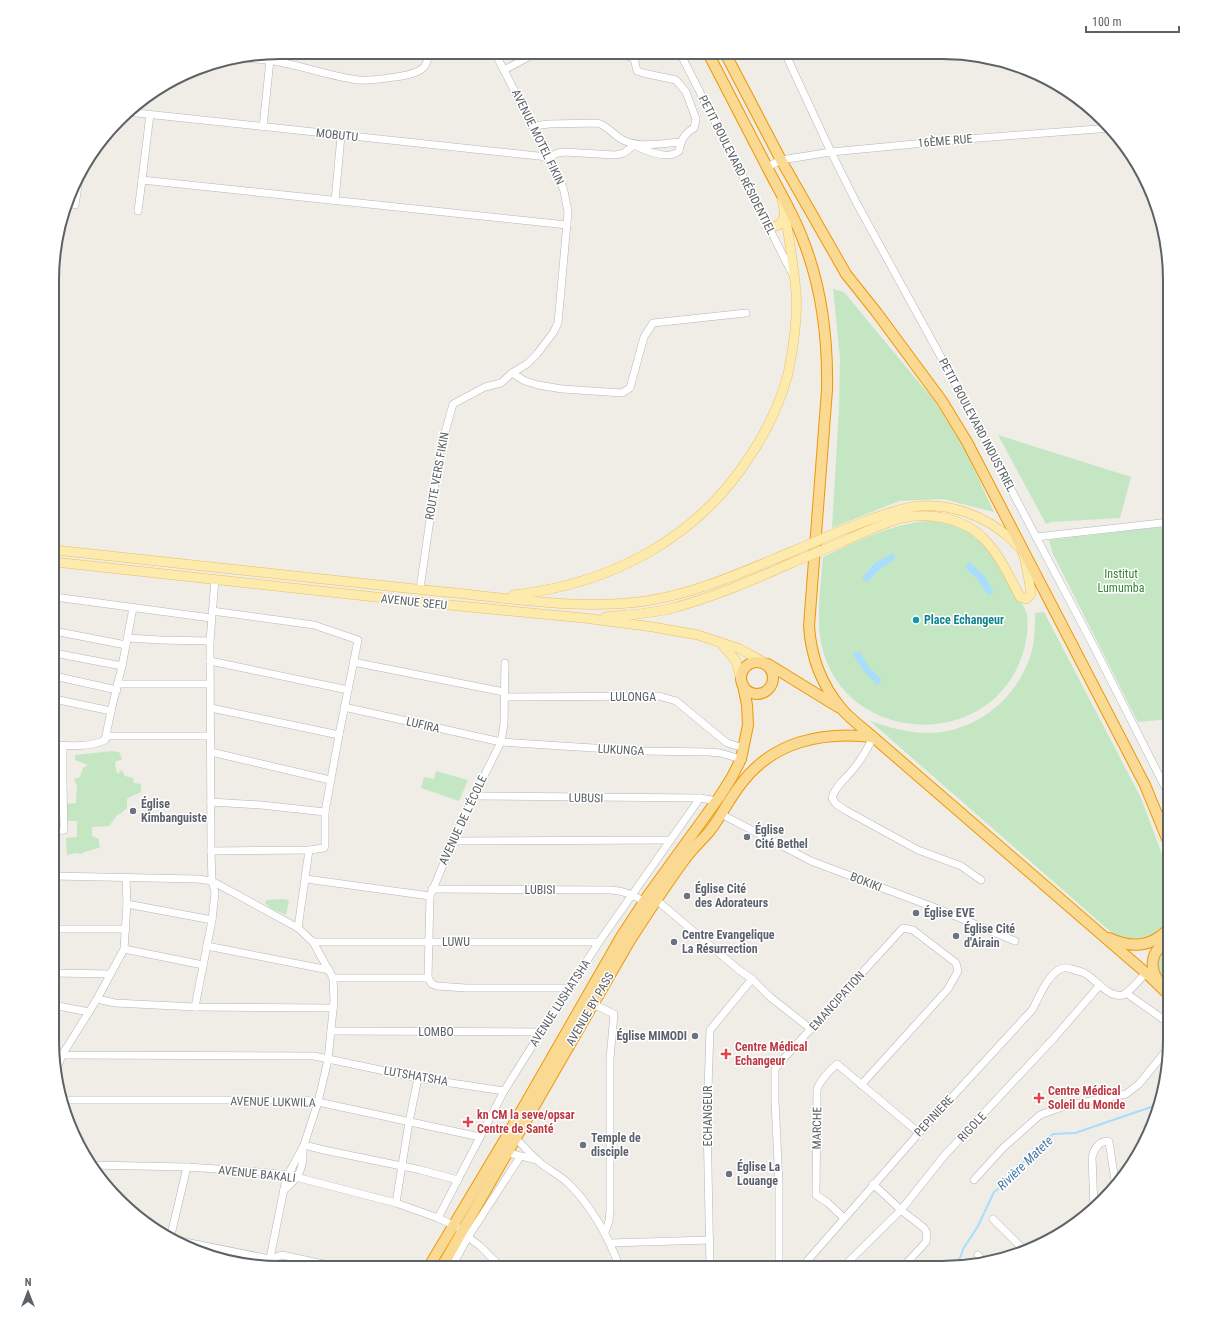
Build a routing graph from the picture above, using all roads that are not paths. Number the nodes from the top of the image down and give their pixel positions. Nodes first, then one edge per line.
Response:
1 (262, 59) edge
2 (428, 59) edge
3 (498, 59) edge
4 (525, 59) edge
5 (632, 59) edge
6 (683, 59) edge
7 (711, 59) edge
8 (728, 59) edge
9 (788, 59) edge
10 (270, 60) junction
11 (504, 70) junction
12 (135, 113) edge
13 (150, 114) junction
14 (533, 126) junction
15 (263, 127) junction
16 (1103, 129) edge
17 (341, 136) junction
18 (680, 142) junction
19 (634, 145) junction
20 (831, 152) junction
21 (548, 157) junction
22 (781, 160) junction
23 (767, 167) junction
24 (142, 180) junction
25 (77, 193) edge
26 (781, 194) junction
27 (335, 201) junction
28 (75, 205) dead end
29 (138, 211) dead end
30 (785, 214) junction
31 (767, 224) junction
32 (567, 225) junction
33 (794, 277) junction
34 (746, 313) dead end
35 (558, 323) joint
36 (512, 373) junction
37 (1163, 523) edge
38 (1036, 537) junction
39 (59, 550) edge
40 (1022, 550) junction
41 (59, 562) edge
42 (215, 579) junction
43 (420, 589) junction
44 (461, 593) junction
45 (497, 597) junction
46 (59, 598) edge
47 (459, 606) junction
48 (133, 608) junction
49 (211, 615) junction
50 (584, 618) junction
51 (59, 632) edge
52 (210, 641) junction
53 (127, 642) junction
54 (720, 642) junction
55 (59, 654) edge
56 (210, 661) junction
57 (353, 662) junction
58 (505, 663) dead end
59 (767, 664) junction
60 (122, 666) junction
61 (820, 675) junction
62 (59, 677) edge
63 (742, 682) junction
64 (210, 684) junction
65 (803, 685) junction
66 (117, 687) junction
67 (348, 690) junction
68 (505, 694) junction
69 (59, 700) edge
70 (344, 707) junction
71 (211, 708) junction
72 (842, 709) junction
73 (111, 712) junction
74 (339, 735) junction
75 (107, 736) junction
76 (211, 736) junction
77 (873, 737) junction
78 (501, 742) junction
79 (59, 746) edge
80 (64, 746) junction
81 (744, 748) junction
82 (211, 752) junction
83 (741, 759) junction
84 (330, 780) junction
85 (1163, 783) edge
86 (62, 786) joint
87 (473, 796) junction
88 (700, 798) junction
89 (717, 801) junction
90 (211, 802) junction
91 (325, 812) junction
92 (721, 814) junction
93 (1163, 823) edge
94 (59, 830) edge
95 (671, 840) junction
96 (452, 841) junction
97 (309, 850) junction
98 (212, 851) junction
99 (59, 876) edge
100 (126, 877) junction
101 (306, 879) junction
102 (981, 880) dead end
103 (212, 881) junction
104 (431, 893) junction
105 (633, 894) junction
106 (650, 899) junction
107 (127, 904) junction
108 (212, 920) junction
109 (298, 928) junction
110 (1094, 928) junction
111 (59, 929) edge
112 (126, 929) junction
113 (1163, 933) edge
114 (1015, 941) dead end
115 (313, 942) junction
116 (430, 942) junction
117 (599, 942) junction
118 (207, 946) junction
119 (1163, 946) edge
120 (124, 949) junction
121 (203, 965) junction
122 (330, 970) junction
123 (59, 973) edge
124 (1146, 973) junction
125 (110, 974) junction
126 (333, 978) junction
127 (428, 978) junction
128 (752, 979) junction
129 (1100, 985) junction
130 (1163, 987) edge
131 (571, 988) junction
132 (1163, 989) edge
133 (1126, 993) junction
134 (97, 999) junction
135 (593, 1004) junction
136 (59, 1007) edge
137 (195, 1007) junction
138 (333, 1008) junction
139 (89, 1012) junction
140 (1163, 1019) edge
141 (811, 1029) junction
142 (331, 1031) junction
143 (541, 1032) junction
144 (59, 1054) edge
145 (62, 1055) junction
146 (1163, 1055) edge
147 (328, 1060) junction
148 (60, 1061) edge
149 (418, 1078) junction
150 (861, 1085) junction
151 (504, 1091) junction
152 (68, 1100) edge
153 (318, 1102) junction
154 (409, 1122) junction
155 (919, 1133) junction
156 (512, 1136) junction
157 (480, 1137) junction
158 (304, 1147) junction
159 (502, 1152) junction
160 (520, 1157) junction
161 (537, 1160) junction
162 (98, 1165) edge
163 (402, 1166) junction
164 (186, 1167) junction
165 (288, 1175) junction
166 (1116, 1176) edge
167 (297, 1178) junction
168 (458, 1180) junction
169 (974, 1180) dead end
170 (873, 1184) junction
171 (284, 1190) junction
172 (1094, 1200) edge
173 (396, 1203) junction
174 (901, 1210) junction
175 (438, 1218) junction
176 (844, 1218) junction
177 (993, 1219) dead end
178 (453, 1226) junction
179 (171, 1232) edge
180 (605, 1232) junction
181 (466, 1233) junction
182 (710, 1240) junction
183 (610, 1243) junction
184 (195, 1244) edge
185 (1021, 1246) edge
186 (978, 1255) dead end
187 (980, 1258) edge
188 (270, 1259) junction
189 (310, 1261) edge
190 (432, 1261) edge
191 (446, 1261) edge
192 (454, 1261) edge
193 (495, 1261) edge
194 (617, 1261) edge
195 (710, 1261) edge
196 (779, 1261) edge
197 (807, 1261) edge
198 (849, 1261) edge
199 (908, 1261) edge

1 - 10 street
2 - 10 street
3 - 11 street, AVENUE MOTEL FIKIN
4 - 11 street
5 - 18 street
6 - 31 street, PETIT BOULEVARD RÉSIDENTIEL
7 - 23 highway
8 - 22 highway
9 - 20 street, PETIT BOULEVARD INDUSTRIEL
10 - 15 street
11 - 14 street, AVENUE MOTEL FIKIN
12 - 13 street, MOBUTU
13 - 15 street, MOBUTU
13 - 24 street
14 - 19 street
14 - 21 street, AVENUE MOTEL FIKIN
15 - 17 street, MOBUTU
16 - 20 street, 16ÈME RUE
17 - 21 street, MOBUTU
17 - 27 street
18 - 19 street
18 - 19 street
19 - 21 street, MOBUTU
20 - 22 street, 16ÈME RUE
20 - 38 street, PETIT BOULEVARD INDUSTRIEL
21 - 32 street, AVENUE MOTEL FIKIN
22 - 23 street, 16ÈME RUE
22 - 40 highway
23 - 26 highway
24 - 27 street
24 - 29 street
25 - 28 street
26 - 30 main road
26 - 61 highway
27 - 32 street
30 - 31 main road
30 - 33 main road
31 - 33 street, PETIT BOULEVARD RÉSIDENTIEL
32 - 35 street, AVENUE MOTEL FIKIN
33 - 45 main road
34 - 36 street
35 - 36 street, ROUTE VERS FIKIN
36 - 43 street, ROUTE VERS FIKIN
37 - 38 street
38 - 85 street, PETIT BOULEVARD INDUSTRIEL
39 - 43 main road, AVENUE SEFU
40 - 45 main road, bridge
40 - 50 main road, bridge
40 - 93 highway
41 - 42 main road, AVENUE SEFU
42 - 47 main road, AVENUE SEFU
42 - 49 street
43 - 44 main road, AVENUE SEFU
44 - 45 main road, AVENUE SEFU
44 - 47 main road
46 - 48 street
47 - 50 main road, AVENUE SEFU
48 - 49 street
48 - 53 street
49 - 52 street
49 - 57 street
50 - 54 main road, AVENUE SEFU
51 - 53 street
52 - 53 street
52 - 56 street
53 - 60 street
54 - 59 main road, AVENUE SEFU
54 - 63 main road
55 - 60 street
56 - 64 street
56 - 67 street
57 - 67 street
57 - 68 street, LULONGA
58 - 68 street, AVENUE DE L'ÉCOLE
59 - 63 highway
59 - 63 highway
59 - 65 highway
60 - 66 street
61 - 65 highway
61 - 72 highway
62 - 66 street
63 - 81 highway, AVENUE BY PASS
64 - 66 street
64 - 71 street
65 - 72 highway
66 - 73 street
67 - 70 street
68 - 78 street, AVENUE DE L'ÉCOLE
68 - 81 street, LULONGA
69 - 73 street
70 - 74 street
70 - 78 street, LUFIRA
71 - 74 street
71 - 76 street
72 - 77 highway
73 - 75 street
74 - 84 street
75 - 76 street
75 - 80 street
76 - 82 street
77 - 92 highway, AVENUE BY PASS
77 - 102 street
77 - 110 highway
78 - 83 street, LUKUNGA
78 - 87 street, AVENUE DE L'ÉCOLE
79 - 80 street
80 - 86 street
81 - 83 highway, AVENUE BY PASS
82 - 84 street
82 - 90 street
83 - 89 highway, AVENUE BY PASS
84 - 91 street
86 - 94 street
87 - 88 street, LUBUSI
87 - 96 street, AVENUE DE L'ÉCOLE
88 - 89 street, LUBUSI
88 - 95 street, AVENUE LUSHATSHA
89 - 106 highway, AVENUE BY PASS
90 - 91 street
90 - 98 street
91 - 97 street
92 - 106 highway, AVENUE BY PASS
92 - 114 street, BOKIKI
95 - 96 street
95 - 105 street, AVENUE LUSHATSHA
96 - 104 street, AVENUE DE L'ÉCOLE
97 - 98 street
97 - 101 street
98 - 103 street
99 - 100 street
100 - 103 street
100 - 107 street
101 - 104 street, LUBISI
101 - 109 street
103 - 108 street
103 - 109 street
104 - 105 street, LUBISI
104 - 116 street, AVENUE DE L'ÉCOLE
105 - 106 street, LUBISI
105 - 117 street, AVENUE LUSHATSHA
106 - 128 street
106 - 135 highway, AVENUE BY PASS
106 - 156 highway, AVENUE BY PASS
107 - 108 street
107 - 112 street
108 - 118 street
109 - 115 street
110 - 113 highway
110 - 124 highway
111 - 112 street
112 - 120 street
115 - 116 street, LUWU
115 - 122 street
116 - 117 street, LUWU
116 - 127 street, AVENUE DE L'ÉCOLE
117 - 131 street, AVENUE LUSHATSHA
118 - 121 street
118 - 122 street
119 - 130 highway
120 - 121 street
120 - 125 street
121 - 137 street
122 - 126 street
123 - 125 street
124 - 132 highway
124 - 133 street
125 - 134 street
126 - 127 street
126 - 138 street
127 - 131 street
128 - 141 street
128 - 182 street, ECHANGEUR
129 - 133 street
129 - 155 street, PEPINIERE
129 - 174 street, RIGOLE
131 - 143 street, AVENUE LUSHATSHA
133 - 140 street
134 - 137 street
134 - 139 street
135 - 156 highway, AVENUE BY PASS
135 - 180 street
136 - 139 street
137 - 138 street
138 - 142 street
139 - 145 street
141 - 150 street, EMANCIPATION
141 - 196 street, EMANCIPATION
142 - 143 street, LOMBO
142 - 147 street
143 - 151 street, AVENUE LUSHATSHA
144 - 145 street, LUTSHATSHA
145 - 147 street, LUTSHATSHA
145 - 148 street
146 - 169 street
147 - 149 street, LUTSHATSHA
147 - 153 street
149 - 151 street, LUTSHATSHA
149 - 154 street
150 - 155 street, MARCHE
150 - 176 street, MARCHE
151 - 157 street, AVENUE LUSHATSHA
152 - 153 street, AVENUE LUKWILA
153 - 154 street, AVENUE LUKWILA
153 - 158 street
154 - 157 street, AVENUE LUKWILA
154 - 163 street
155 - 170 street, PEPINIERE
156 - 159 highway, AVENUE BY PASS
156 - 161 street
157 - 168 street, AVENUE LUSHATSHA
158 - 163 street
158 - 165 street
158 - 167 street
159 - 160 street
159 - 178 highway, AVENUE BY PASS
159 - 181 highway, AVENUE BY PASS
160 - 161 street
160 - 181 street
161 - 180 street
162 - 164 street, AVENUE BAKALI
163 - 168 street
163 - 173 street
164 - 165 street, AVENUE BAKALI
164 - 179 street
165 - 167 street, AVENUE BAKALI
165 - 171 street
166 - 172 street
167 - 171 street
167 - 173 street, AVENUE BAKALI
168 - 175 street, AVENUE LUSHATSHA
170 - 174 street
170 - 176 street, PEPINIERE
171 - 188 street
173 - 175 street, AVENUE BAKALI
174 - 198 street, RIGOLE
174 - 199 street
175 - 178 street, AVENUE BAKALI
176 - 197 street, PEPINIERE
177 - 185 street
178 - 181 street, AVENUE BAKALI
178 - 190 highway, AVENUE BY PASS
180 - 183 street
181 - 191 highway, AVENUE BY PASS
181 - 192 street
181 - 193 street, AVENUE BAKALI
182 - 183 street
182 - 195 street, ECHANGEUR
183 - 194 street
184 - 188 street
186 - 187 street
188 - 189 street

